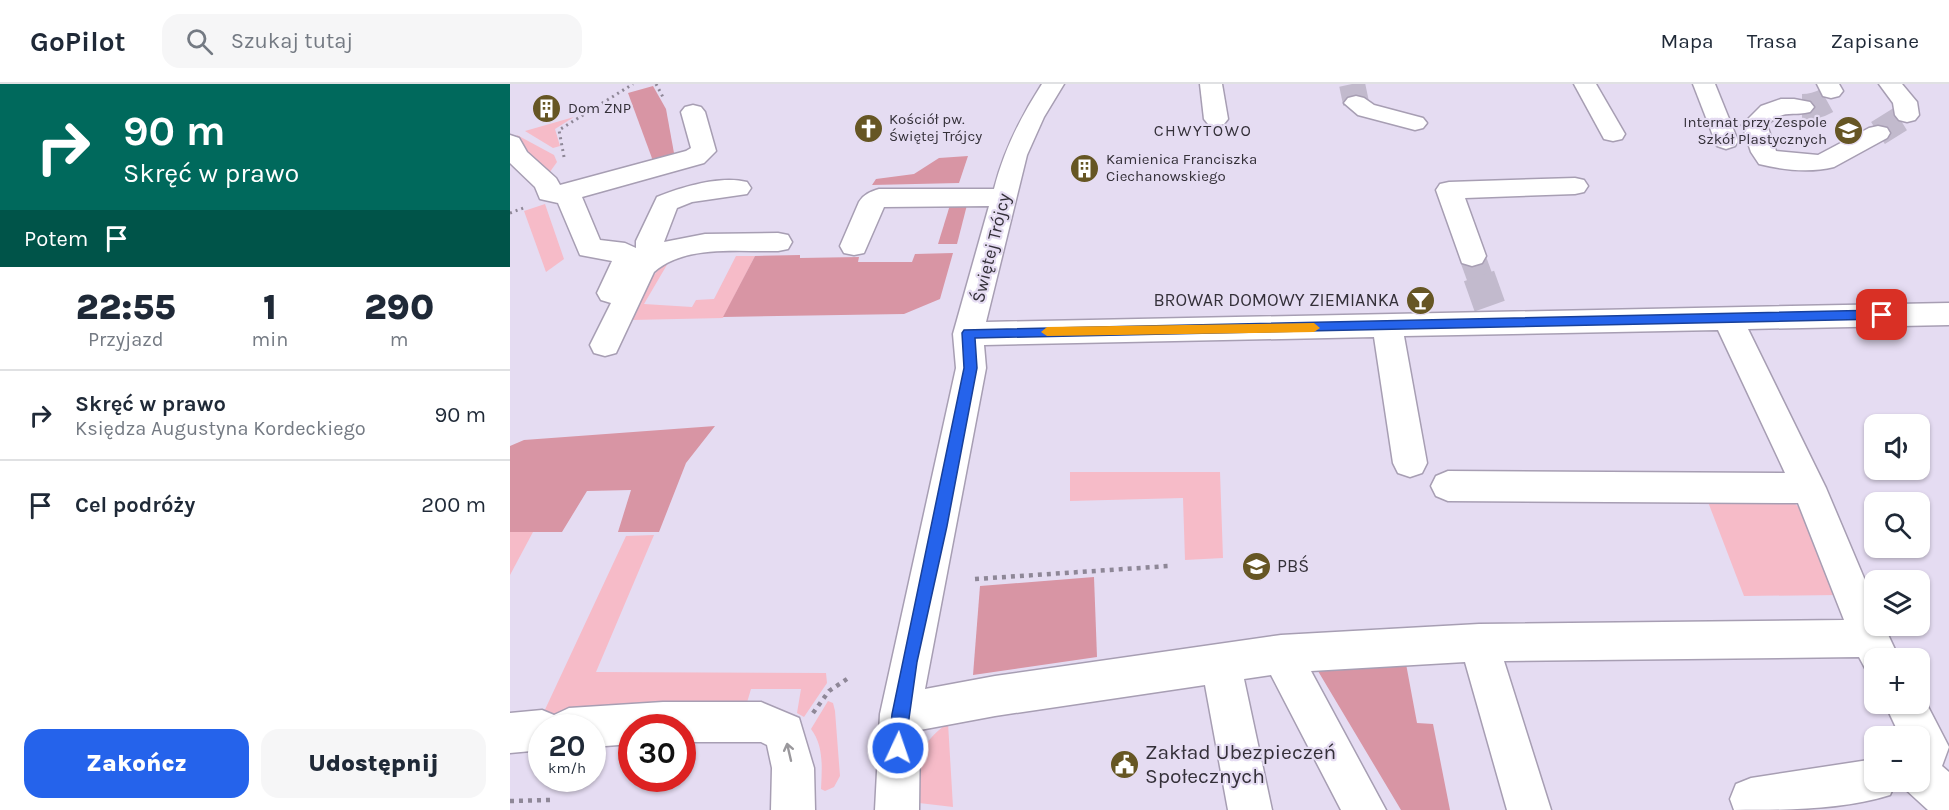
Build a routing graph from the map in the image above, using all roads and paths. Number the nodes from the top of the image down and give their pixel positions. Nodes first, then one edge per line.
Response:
1 (633, 84) edge
2 (656, 84) edge
3 (1053, 84) edge
4 (1211, 84) edge
5 (1585, 84) edge
6 (1704, 84) edge
7 (1890, 84) edge
8 (664, 99) dead end
9 (1356, 103) dead end
10 (1802, 106) tunnel mouth
11 (693, 112) dead end
12 (1907, 115) dead end
13 (1216, 118) dead end
14 (1415, 123) dead end
15 (1878, 133) tunnel mouth
16 (1614, 134) dead end
17 (1726, 141) dead end
18 (510, 143) edge
19 (564, 157) dead end
20 (1575, 186) dead end
21 (738, 188) dead end
22 (567, 192) junction
23 (1004, 197) junction
24 (778, 242) dead end
25 (854, 246) dead end
26 (1472, 256) tunnel mouth
27 (649, 258) junction
28 (1949, 314) edge
29 (1727, 316) junction
30 (1387, 326) junction
31 (968, 333) junction
32 (1410, 463) dead end
33 (1448, 486) dead end
34 (1809, 488) junction
35 (1169, 566) dead end
36 (975, 579) dead end
37 (1479, 643) junction
38 (1876, 648) edge
39 (1281, 654) junction
40 (1221, 665) junction
41 (847, 679) dead end
42 (900, 714) junction
43 (811, 716) dead end
44 (606, 726) edge
45 (528, 731) edge
46 (510, 733) edge
47 (1864, 782) edge
48 (1930, 782) edge
49 (1751, 799) dead end
50 (550, 800) dead end
51 (1949, 800) edge
52 (510, 801) edge
53 (793, 810) edge
54 (897, 810) edge
55 (1250, 810) edge
56 (1364, 810) edge
57 (1529, 810) edge

1 - 19 path
2 - 8 path
3 - 23 street, Świętej Trójcy
4 - 13 street
5 - 16 street
6 - 17 street
7 - 12 street
9 - 14 street
10 - 15 street
11 - 22 street
18 - 22 street
20 - 26 street
21 - 27 street
22 - 27 street
23 - 25 street
23 - 31 street, Świętej Trójcy
24 - 27 street
28 - 29 street
29 - 30 street
29 - 34 street
30 - 31 street
30 - 32 street
31 - 42 street, Świętej Trójcy
33 - 34 street
34 - 38 street
35 - 36 path
37 - 38 street
37 - 39 street
37 - 57 street
39 - 40 street
39 - 56 street
40 - 42 street
40 - 55 street
41 - 43 path
42 - 54 street, Świętej Trójcy
53 -> 44 street
45 - 46 street
47 - 49 street
48 - 51 street
50 - 52 path

